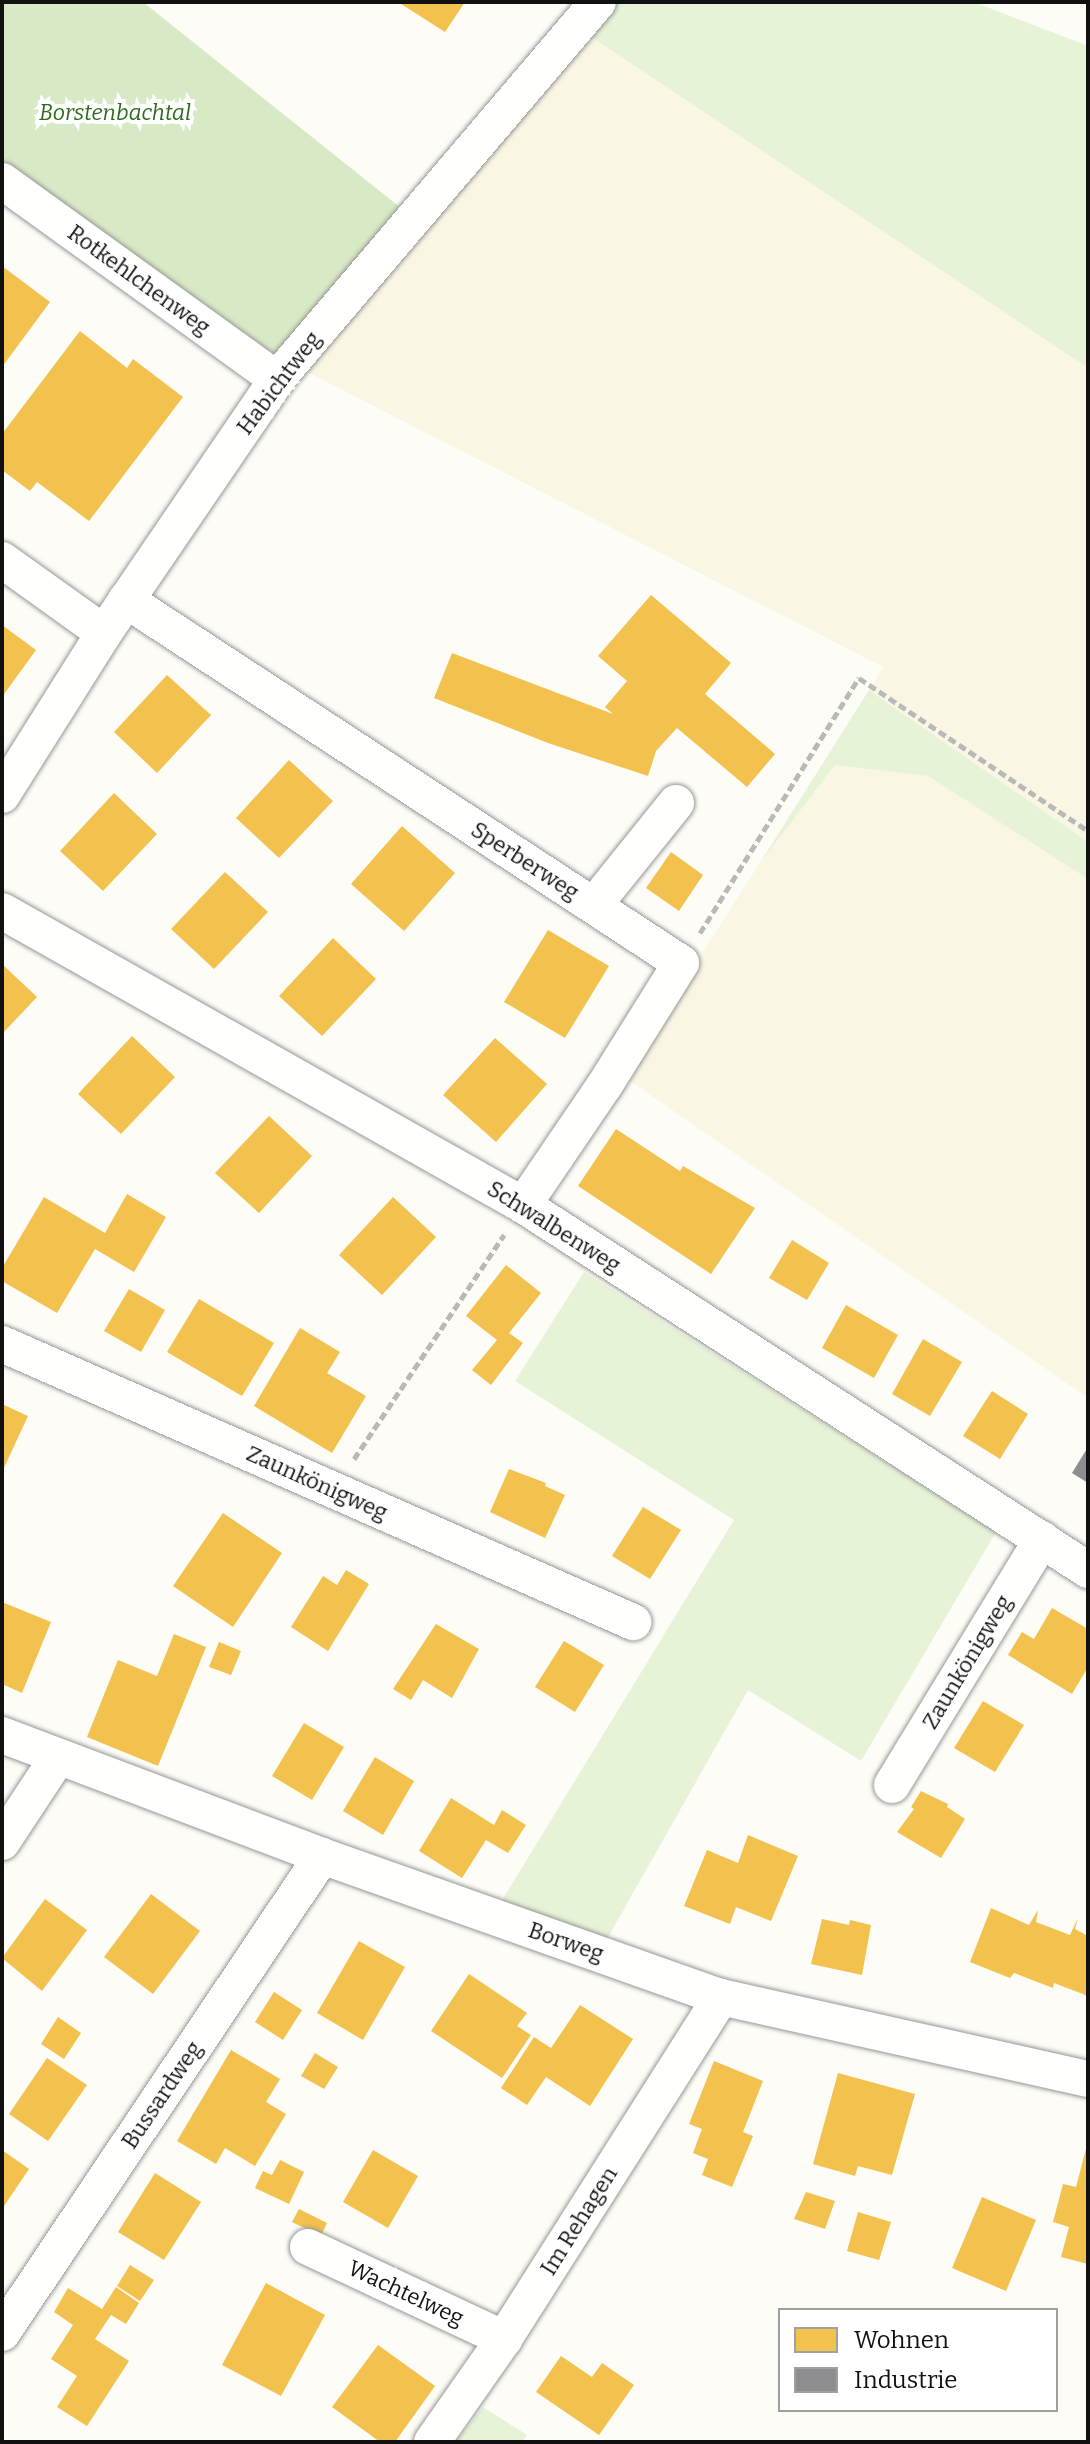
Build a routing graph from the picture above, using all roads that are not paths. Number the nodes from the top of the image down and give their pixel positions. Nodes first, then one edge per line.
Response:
1 (598, 2) edge
2 (2, 181) edge
3 (277, 379) junction
4 (2, 560) edge
5 (126, 600) junction
6 (104, 633) junction
7 (2, 795) edge
8 (676, 803) dead end
9 (594, 905) junction
10 (2, 911) edge
11 (523, 1205) junction
12 (2, 1344) edge
13 (1042, 1539) junction
14 (1088, 1570) edge
15 (633, 1622) dead end
16 (2, 1735) edge
17 (58, 1757) junction
18 (892, 1785) dead end
19 (2, 1842) edge
20 (322, 1856) junction
21 (721, 1997) junction
22 (1088, 2079) edge
23 (308, 2247) dead end
24 (2, 2333) edge
25 (504, 2339) junction
26 (432, 2442) edge

1 - 3 street, Habichtweg
2 - 3 street, Rotkehlchenweg
3 - 5 street, Habichtweg
4 - 6 street
5 - 6 street, Habichtweg
5 - 9 street, Sperberweg
6 - 7 street, Habichtweg
8 - 9 street
9 - 11 street, Sperberweg
10 - 11 street, Schwalbenweg
11 - 13 street, Schwalbenweg
12 - 15 street, Zaunkönigweg
13 - 14 street, Schwalbenweg
13 - 18 street, Zaunkönigweg
16 - 17 street, Borweg
17 - 19 street
17 - 20 street, Borweg
20 - 21 street, Borweg
20 - 24 street, Bussardweg
21 - 22 street, Borweg
21 - 25 street, Im Rehagen
23 - 25 street, Wachtelweg
25 - 26 street, Im Rehagen

